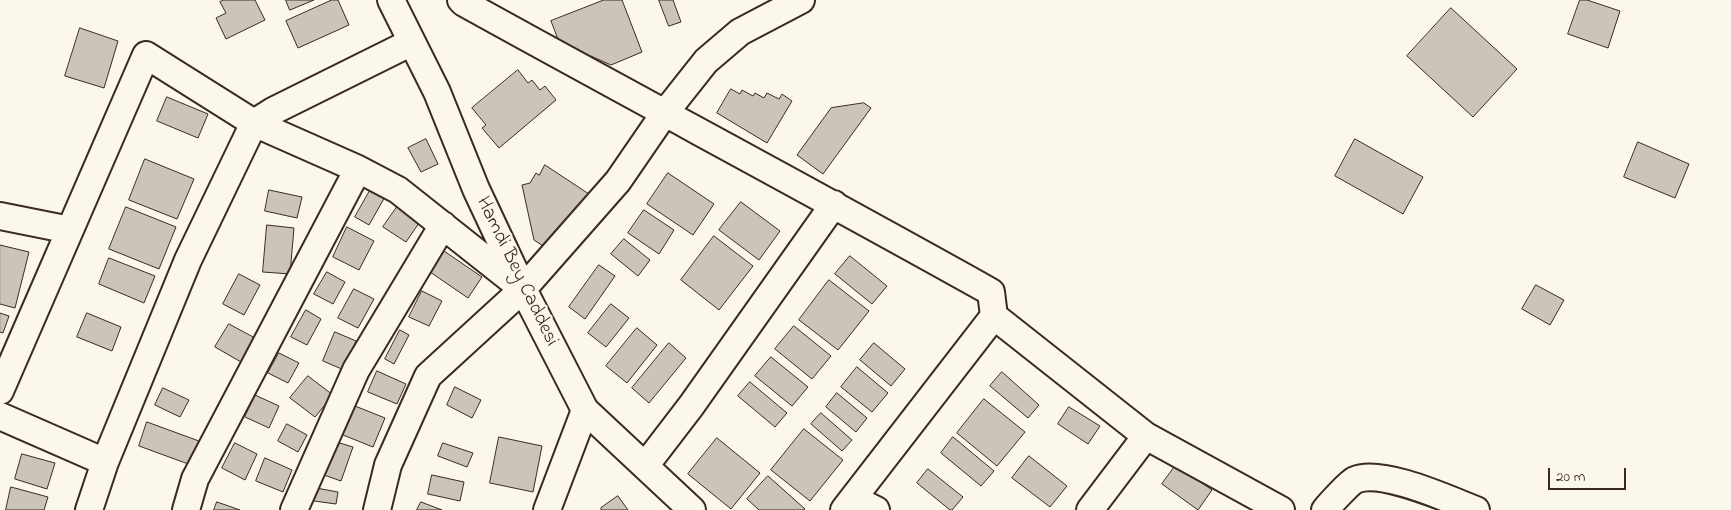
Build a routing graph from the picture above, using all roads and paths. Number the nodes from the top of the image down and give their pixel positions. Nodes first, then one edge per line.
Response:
1 (391, 0) edge
2 (461, 0) edge
3 (801, 0) edge
4 (412, 42) junction
5 (664, 114) junction
6 (254, 123) junction
7 (358, 169) junction
8 (834, 204) junction
9 (0, 216) edge
10 (443, 225) junction
11 (70, 230) junction
12 (523, 290) junction
13 (994, 316) junction
14 (0, 391) edge
15 (585, 410) junction
16 (0, 416) edge
17 (1146, 436) junction
18 (105, 462) junction
19 (645, 466) junction
20 (858, 506) edge
21 (89, 510) edge
22 (186, 510) edge
23 (294, 510) edge
24 (377, 510) edge
25 (547, 510) edge
26 (692, 510) edge
27 (1090, 510) edge
28 (1282, 510) edge
29 (1325, 510) edge
30 (1476, 510) edge

1 - 4 street, Hamdi Bey Caddesi
2 - 5 street
3 - 5 street
4 - 6 street
4 - 12 street, Hamdi Bey Caddesi
5 - 8 street
5 - 12 street
6 - 7 street
6 - 11 street
6 - 18 street
7 - 10 street
7 - 22 street
8 - 13 street
8 - 19 street
9 - 11 street
10 - 12 street
10 - 23 street
11 - 14 street
12 - 15 street, Hamdi Bey Caddesi
12 - 24 street
13 - 17 street
13 - 20 street
15 - 19 street, Hamdi Bey Caddesi
15 - 25 street
16 - 18 street
17 - 27 street
17 - 28 street
18 - 21 street
19 - 26 street, Hamdi Bey Caddesi
29 - 30 street

